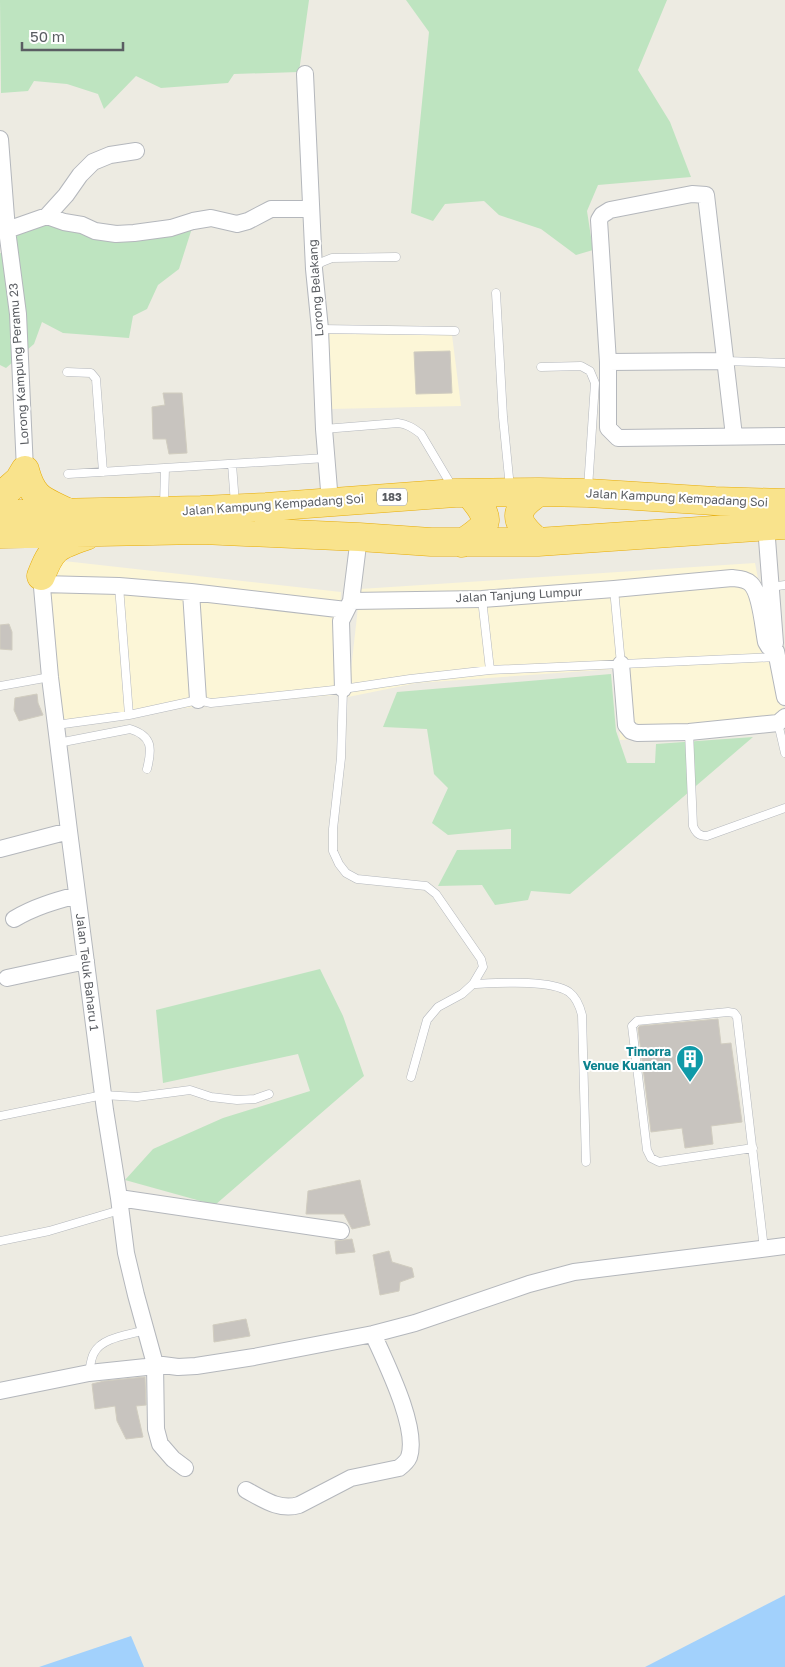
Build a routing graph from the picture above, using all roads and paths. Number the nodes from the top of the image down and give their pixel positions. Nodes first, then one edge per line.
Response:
1 (305, 74) dead end
2 (0, 139) edge
3 (136, 151) dead end
4 (311, 209) junction
5 (47, 216) junction
6 (7, 230) junction
7 (5, 250) edge
8 (396, 257) dead end
9 (314, 269) junction
10 (496, 293) dead end
11 (320, 329) junction
12 (455, 331) dead end
13 (725, 361) junction
14 (608, 362) junction
15 (785, 363) edge
16 (541, 367) dead end
17 (67, 372) dead end
18 (324, 429) junction
19 (734, 436) junction
20 (785, 436) edge
21 (326, 458) junction
22 (232, 464) junction
23 (165, 468) junction
24 (25, 470) junction
25 (103, 472) junction
26 (68, 474) dead end
27 (510, 492) junction
28 (540, 492) junction
29 (462, 493) junction
30 (588, 493) junction
31 (0, 497) edge
32 (330, 502) junction
33 (785, 503) edge
34 (235, 508) junction
35 (164, 511) junction
36 (0, 514) edge
37 (70, 514) junction
38 (776, 525) edge
39 (96, 532) junction
40 (0, 534) edge
41 (359, 537) junction
42 (0, 539) edge
43 (538, 542) junction
44 (462, 543) junction
45 (42, 580) junction
46 (119, 586) junction
47 (778, 586) edge
48 (614, 589) junction
49 (191, 592) junction
50 (482, 599) junction
51 (349, 605) junction
52 (776, 654) junction
53 (621, 664) junction
54 (490, 670) junction
55 (50, 677) junction
56 (0, 686) edge
57 (343, 689) junction
58 (785, 697) edge
59 (198, 700) junction
60 (129, 715) junction
61 (781, 720) edge
62 (56, 725) junction
63 (688, 732) junction
64 (58, 743) junction
65 (785, 753) edge
66 (146, 769) dead end
67 (785, 808) edge
68 (69, 831) junction
69 (0, 849) edge
70 (77, 895) junction
71 (14, 919) dead end
72 (86, 962) junction
73 (7, 978) dead end
74 (473, 984) junction
75 (411, 1077) dead end
76 (269, 1094) dead end
77 (103, 1096) junction
78 (0, 1116) edge
79 (753, 1148) junction
80 (586, 1162) dead end
81 (119, 1204) junction
82 (341, 1231) dead end
83 (0, 1241) edge
84 (785, 1246) edge
85 (764, 1248) junction
86 (146, 1330) junction
87 (373, 1334) junction
88 (155, 1364) junction
89 (89, 1373) junction
90 (0, 1391) edge
91 (185, 1468) dead end
92 (246, 1490) dead end

1 - 4 street, Lorong Belakang
2 - 6 street, Lorong Kampung Peramu 23
3 - 5 street
4 - 5 street
4 - 9 street, Lorong Belakang
5 - 6 street
6 - 7 street, Lorong Kampung Peramu 23
7 - 24 street, Lorong Kampung Peramu 23
8 - 9 lane
9 - 11 street, Lorong Belakang
10 - 27 lane
11 - 12 lane
11 - 18 street, Lorong Belakang
13 - 14 street
13 - 14 street
13 - 15 lane
13 - 19 street
14 - 19 street
16 - 30 lane
17 - 25 lane
18 - 21 street, Lorong Belakang
18 - 29 lane
19 - 20 street
21 - 22 lane
21 - 32 street, Lorong Belakang
22 - 23 lane
22 - 34 lane
23 - 25 lane
23 - 35 lane
24 - 31 highway
24 - 37 highway
25 - 26 lane
27 - 28 highway, Jalan Kampung Kempadang Soi / 183
27 - 29 highway, Jalan Kampung Kempadang Soi / 183
28 - 30 highway, Jalan Kampung Kempadang Soi / 183
28 - 43 highway
29 - 32 highway, Jalan Kampung Kempadang Soi / 183
29 - 44 highway
30 - 33 highway, Jalan Kampung Kempadang Soi / 183
32 - 34 highway, Jalan Kampung Kempadang Soi / 183
34 - 35 highway, Jalan Kampung Kempadang Soi / 183
35 - 37 highway, Jalan Kampung Kempadang Soi / 183
36 - 37 highway, Jalan Kampung Kempadang Soi / 183
38 - 43 highway, Jalan Kampung Kempadang Soi
38 - 47 street
39 - 40 highway, Jalan Kampung Kempadang Soi
39 - 41 highway, Jalan Kampung Kempadang Soi
39 - 45 highway
41 - 44 highway, Jalan Kampung Kempadang Soi
41 - 51 street
42 - 45 highway
43 - 44 highway, Jalan Kampung Kempadang Soi
45 - 46 street, Jalan Tanjung Lumpur
45 - 55 street, Jalan Teluk Baharu 1
46 - 49 street, Jalan Tanjung Lumpur
46 - 60 lane
47 - 52 street
48 - 50 street, Jalan Tanjung Lumpur
48 - 52 street, Jalan Tanjung Lumpur
48 - 53 lane
49 - 51 street, Jalan Tanjung Lumpur
49 - 59 street
50 - 51 street, Jalan Tanjung Lumpur
50 - 54 lane
51 - 57 street
52 - 53 lane
52 - 58 street
53 - 54 lane
53 - 63 street
54 - 57 lane
55 - 56 lane
55 - 62 street, Jalan Teluk Baharu 1
57 - 59 lane
57 - 74 lane
59 - 60 lane
60 - 62 lane
61 - 63 street
61 - 65 lane
62 - 64 street, Jalan Teluk Baharu 1
63 - 67 lane
64 - 66 lane
64 - 68 street, Jalan Teluk Baharu 1
68 - 69 street
68 - 70 street, Jalan Teluk Baharu 1
70 - 71 street
70 - 72 street, Jalan Teluk Baharu 1
72 - 73 street
72 - 77 street, Jalan Teluk Baharu 1
74 - 75 lane
74 - 80 lane
76 - 77 lane
77 - 78 lane
77 - 81 street, Jalan Teluk Baharu 1
79 - 79 lane
79 - 85 lane
81 - 82 street
81 - 83 lane
81 - 86 street, Jalan Teluk Baharu 1
84 - 85 street
85 - 87 street
86 - 88 street, Jalan Teluk Baharu 1
86 - 89 lane
87 - 88 street
87 - 92 street
88 - 89 street
88 - 91 street, Jalan Teluk Baharu 1
89 - 90 street

